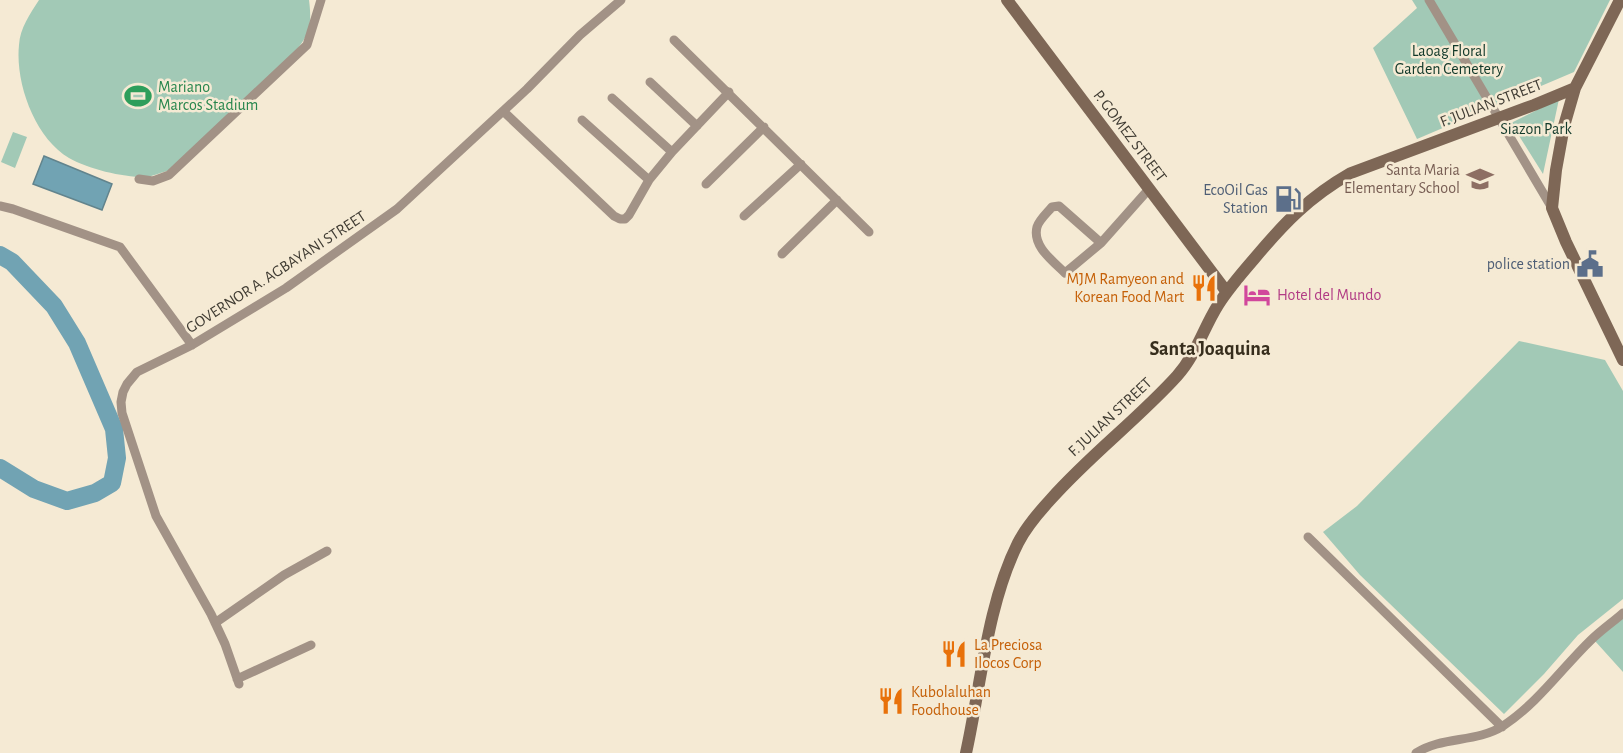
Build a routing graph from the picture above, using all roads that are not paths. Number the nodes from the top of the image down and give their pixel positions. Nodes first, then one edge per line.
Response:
1 (321, 0) edge
2 (621, 0) edge
3 (1007, 0) edge
4 (1429, 0) edge
5 (1620, 0) edge
6 (674, 40) dead end
7 (650, 81) dead end
8 (1575, 88) junction
9 (729, 92) junction
10 (612, 98) dead end
11 (503, 111) junction
12 (1499, 118) junction
13 (582, 120) dead end
14 (697, 126) junction
15 (764, 127) junction
16 (672, 152) junction
17 (801, 164) junction
18 (139, 179) dead end
19 (649, 180) junction
20 (706, 184) dead end
21 (1149, 189) junction
22 (837, 200) junction
23 (0, 206) edge
24 (1552, 208) junction
25 (744, 216) dead end
26 (869, 232) dead end
27 (1101, 243) junction
28 (782, 254) dead end
29 (1227, 291) junction
30 (192, 345) junction
31 (1623, 360) edge
32 (1308, 537) dead end
33 (327, 551) dead end
34 (1623, 614) edge
35 (215, 622) junction
36 (311, 645) dead end
37 (1502, 727) junction
38 (966, 753) edge
39 (1416, 753) edge

1 - 18 street
2 - 11 street, GOVERNOR A. AGBAYANI STREET
3 - 21 main road, P. GOMEZ STREET
4 - 12 street
5 - 8 main road
6 - 9 street
7 - 14 street
8 - 12 main road, F. JULIAN STREET
8 - 24 main road
9 - 14 street
9 - 15 street
10 - 16 street
11 - 19 street
11 - 30 street, GOVERNOR A. AGBAYANI STREET
12 - 24 street
12 - 29 main road, F. JULIAN STREET
13 - 19 street
14 - 16 street
15 - 17 street
15 - 20 street
16 - 19 street
17 - 22 street
17 - 25 street
21 - 27 street
21 - 29 main road, P. GOMEZ STREET
22 - 26 street
22 - 28 street
23 - 30 street
24 - 31 main road
27 - 27 street
29 - 38 main road, F. JULIAN STREET
30 - 35 street, GOVERNOR A. AGBAYANI STREET
32 - 37 street
33 - 35 street
34 - 37 street
35 - 36 street, GOVERNOR A. AGBAYANI STREET
37 - 39 street

